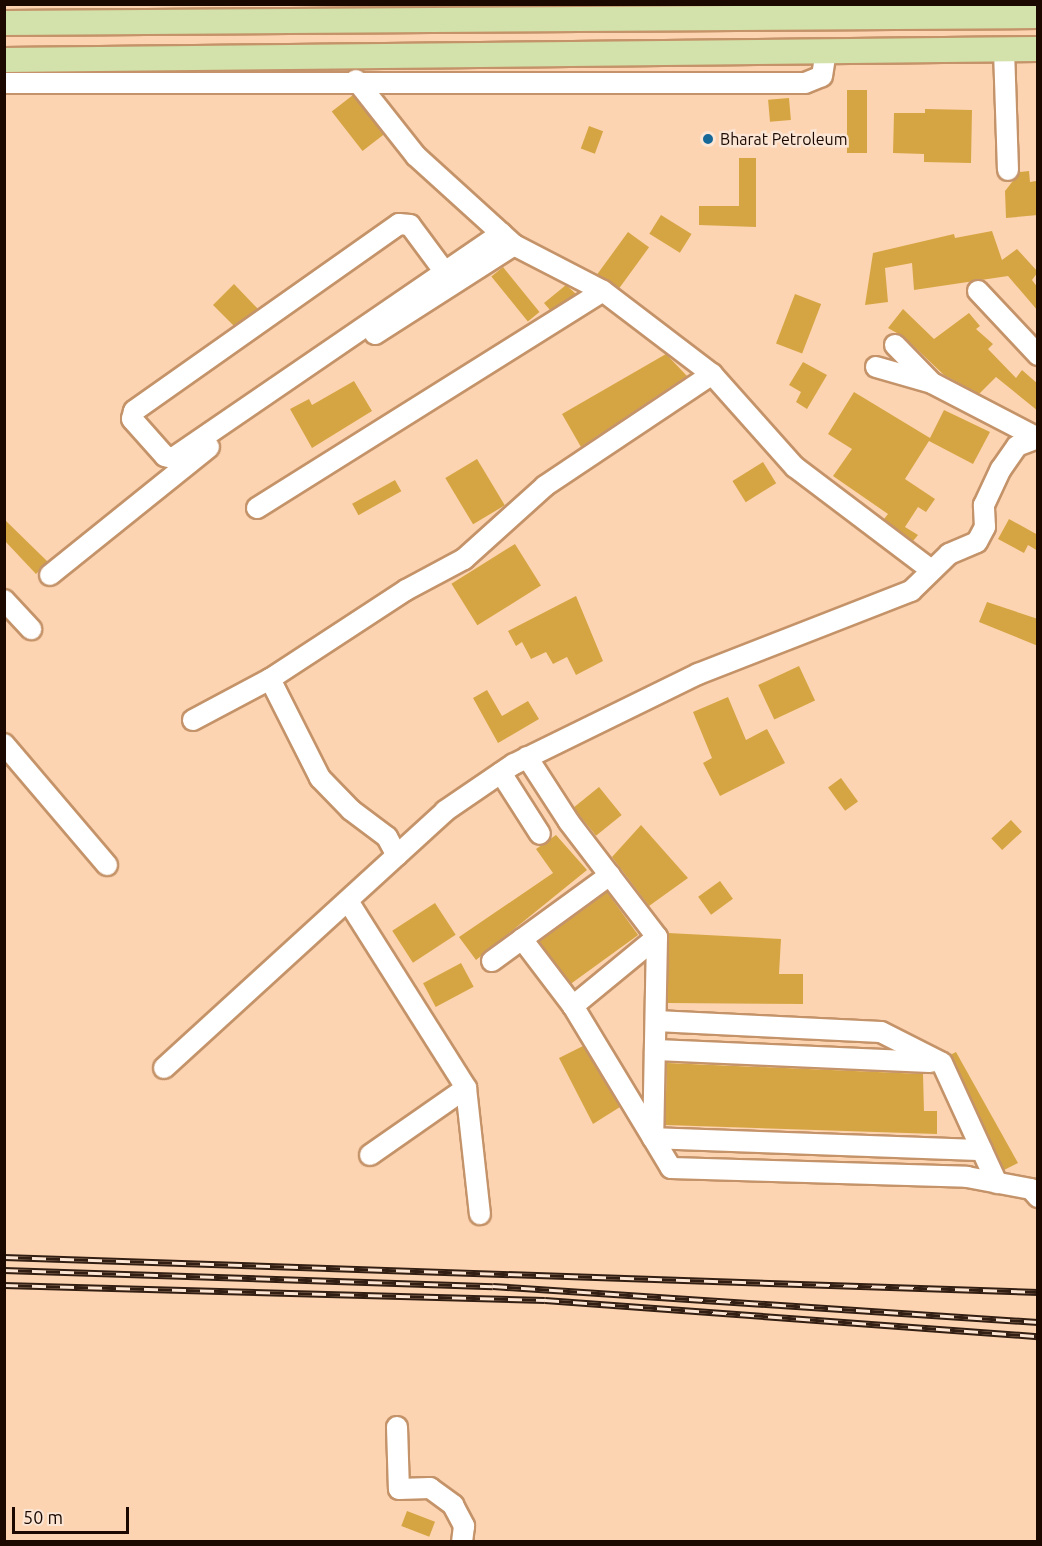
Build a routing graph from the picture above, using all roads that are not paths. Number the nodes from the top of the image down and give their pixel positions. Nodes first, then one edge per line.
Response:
1 (542, 11) edge
2 (786, 11) edge
3 (211, 13) edge
4 (1038, 16) edge
5 (4, 23) edge
6 (826, 50) junction
7 (1004, 50) junction
8 (1038, 50) edge
9 (4, 60) edge
10 (356, 80) junction
11 (4, 83) edge
12 (1008, 170) dead end
13 (508, 239) junction
14 (444, 271) junction
15 (603, 291) junction
16 (978, 291) dead end
17 (895, 345) dead end
18 (1038, 355) edge
19 (876, 367) dead end
20 (712, 374) junction
21 (932, 383) junction
22 (1038, 438) edge
23 (257, 508) dead end
24 (930, 568) junction
25 (50, 575) dead end
26 (4, 600) edge
27 (32, 629) dead end
28 (270, 679) junction
29 (193, 720) dead end
30 (4, 744) edge
31 (527, 757) junction
32 (501, 772) junction
33 (540, 834) dead end
34 (397, 856) junction
35 (108, 865) dead end
36 (610, 875) junction
37 (348, 901) junction
38 (657, 937) junction
39 (522, 939) junction
40 (492, 961) dead end
41 (573, 1006) junction
42 (656, 1021) junction
43 (655, 1050) junction
44 (942, 1063) junction
45 (164, 1068) dead end
46 (466, 1088) junction
47 (653, 1138) junction
48 (982, 1150) junction
49 (370, 1155) dead end
50 (997, 1183) junction
51 (1038, 1197) edge
52 (480, 1214) dead end
53 (397, 1427) dead end
54 (462, 1542) edge

1 - 2 main road
1 - 3 main road
2 - 4 main road
3 - 5 main road
6 - 7 main road
6 - 9 main road
6 - 10 street
7 - 8 main road
7 - 12 street
10 - 11 street
10 - 13 street
13 - 14 street
13 - 15 street
13 - 25 street
14 - 14 street
15 - 20 street
15 - 23 street
16 - 18 street
17 - 21 street
19 - 21 street
20 - 24 street
20 - 28 street
21 - 22 street
22 - 24 street
24 - 31 street
26 - 27 street
28 - 29 street
28 - 34 street
30 - 35 street
31 - 32 street
31 - 36 street
32 - 33 street
32 - 34 street
34 - 37 street
36 - 38 street
36 - 39 street
37 - 45 street
37 - 46 street
38 - 41 street
38 - 42 street
39 - 40 street
39 - 41 street
41 - 47 street
42 - 43 street
42 - 44 street
43 - 44 street
43 - 47 street
44 - 48 street
46 - 49 street
46 - 52 street
47 - 48 street
47 - 50 street
48 - 50 street
50 - 51 street
53 - 54 street

